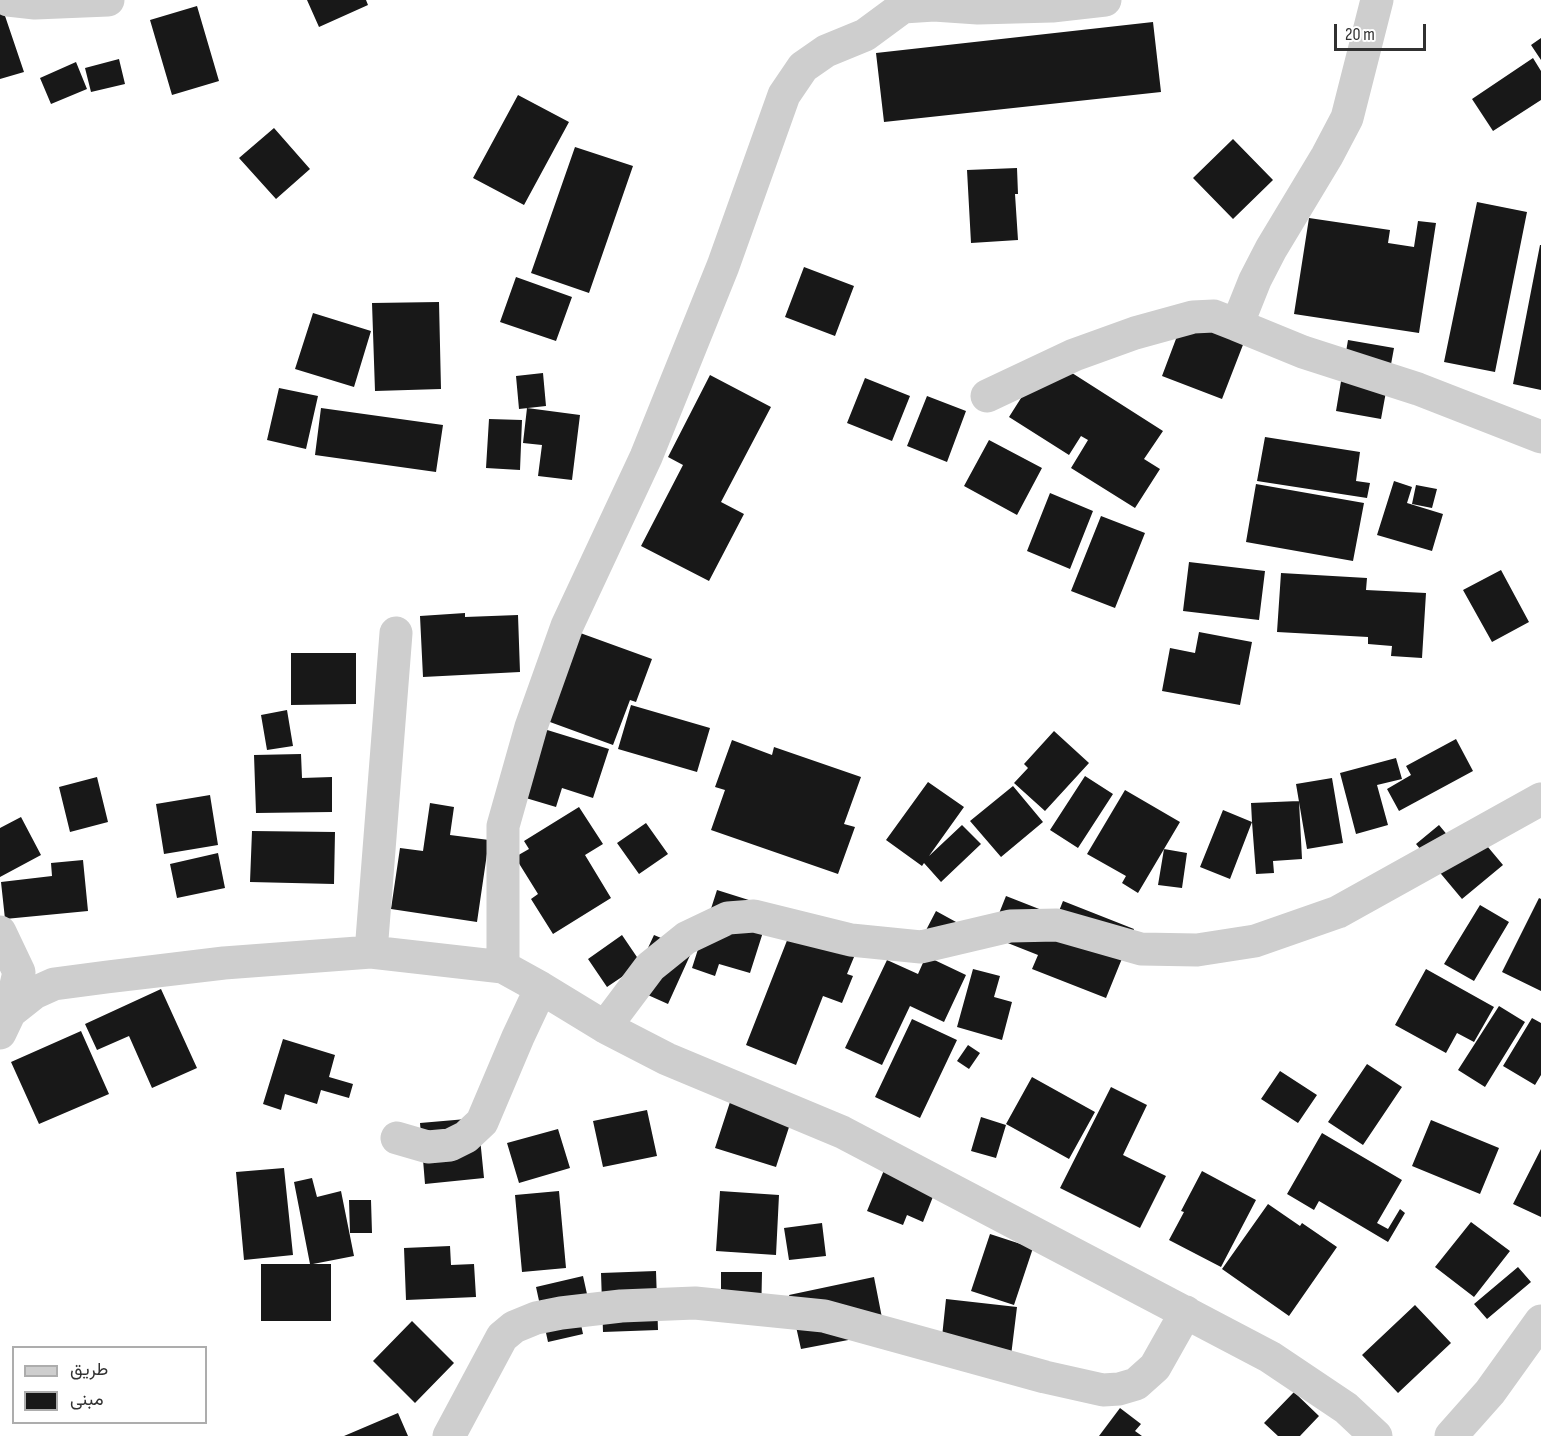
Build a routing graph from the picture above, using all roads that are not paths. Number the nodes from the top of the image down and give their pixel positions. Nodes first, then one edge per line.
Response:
1 (8, 0) edge
2 (108, 0) edge
3 (1105, 0) edge
4 (1377, 0) edge
5 (895, 4) edge
6 (1237, 325) junction
7 (987, 396) dead end
8 (1541, 437) edge
9 (396, 633) dead end
10 (1541, 799) edge
11 (0, 932) edge
12 (371, 952) junction
13 (503, 967) junction
14 (542, 988) junction
15 (5, 1023) edge
16 (605, 1027) junction
17 (396, 1138) dead end
18 (1186, 1312) junction
19 (1541, 1321) edge
20 (449, 1436) edge
21 (1376, 1436) edge
22 (1451, 1436) edge

1 - 2 street
3 - 5 street
4 - 6 street
5 - 13 street
6 - 7 street
6 - 8 street
9 - 12 street
10 - 16 street
11 - 15 street
12 - 13 street
12 - 15 street
13 - 14 street
14 - 16 street
14 - 17 street
16 - 18 street
18 - 20 street
18 - 21 street
19 - 22 street

